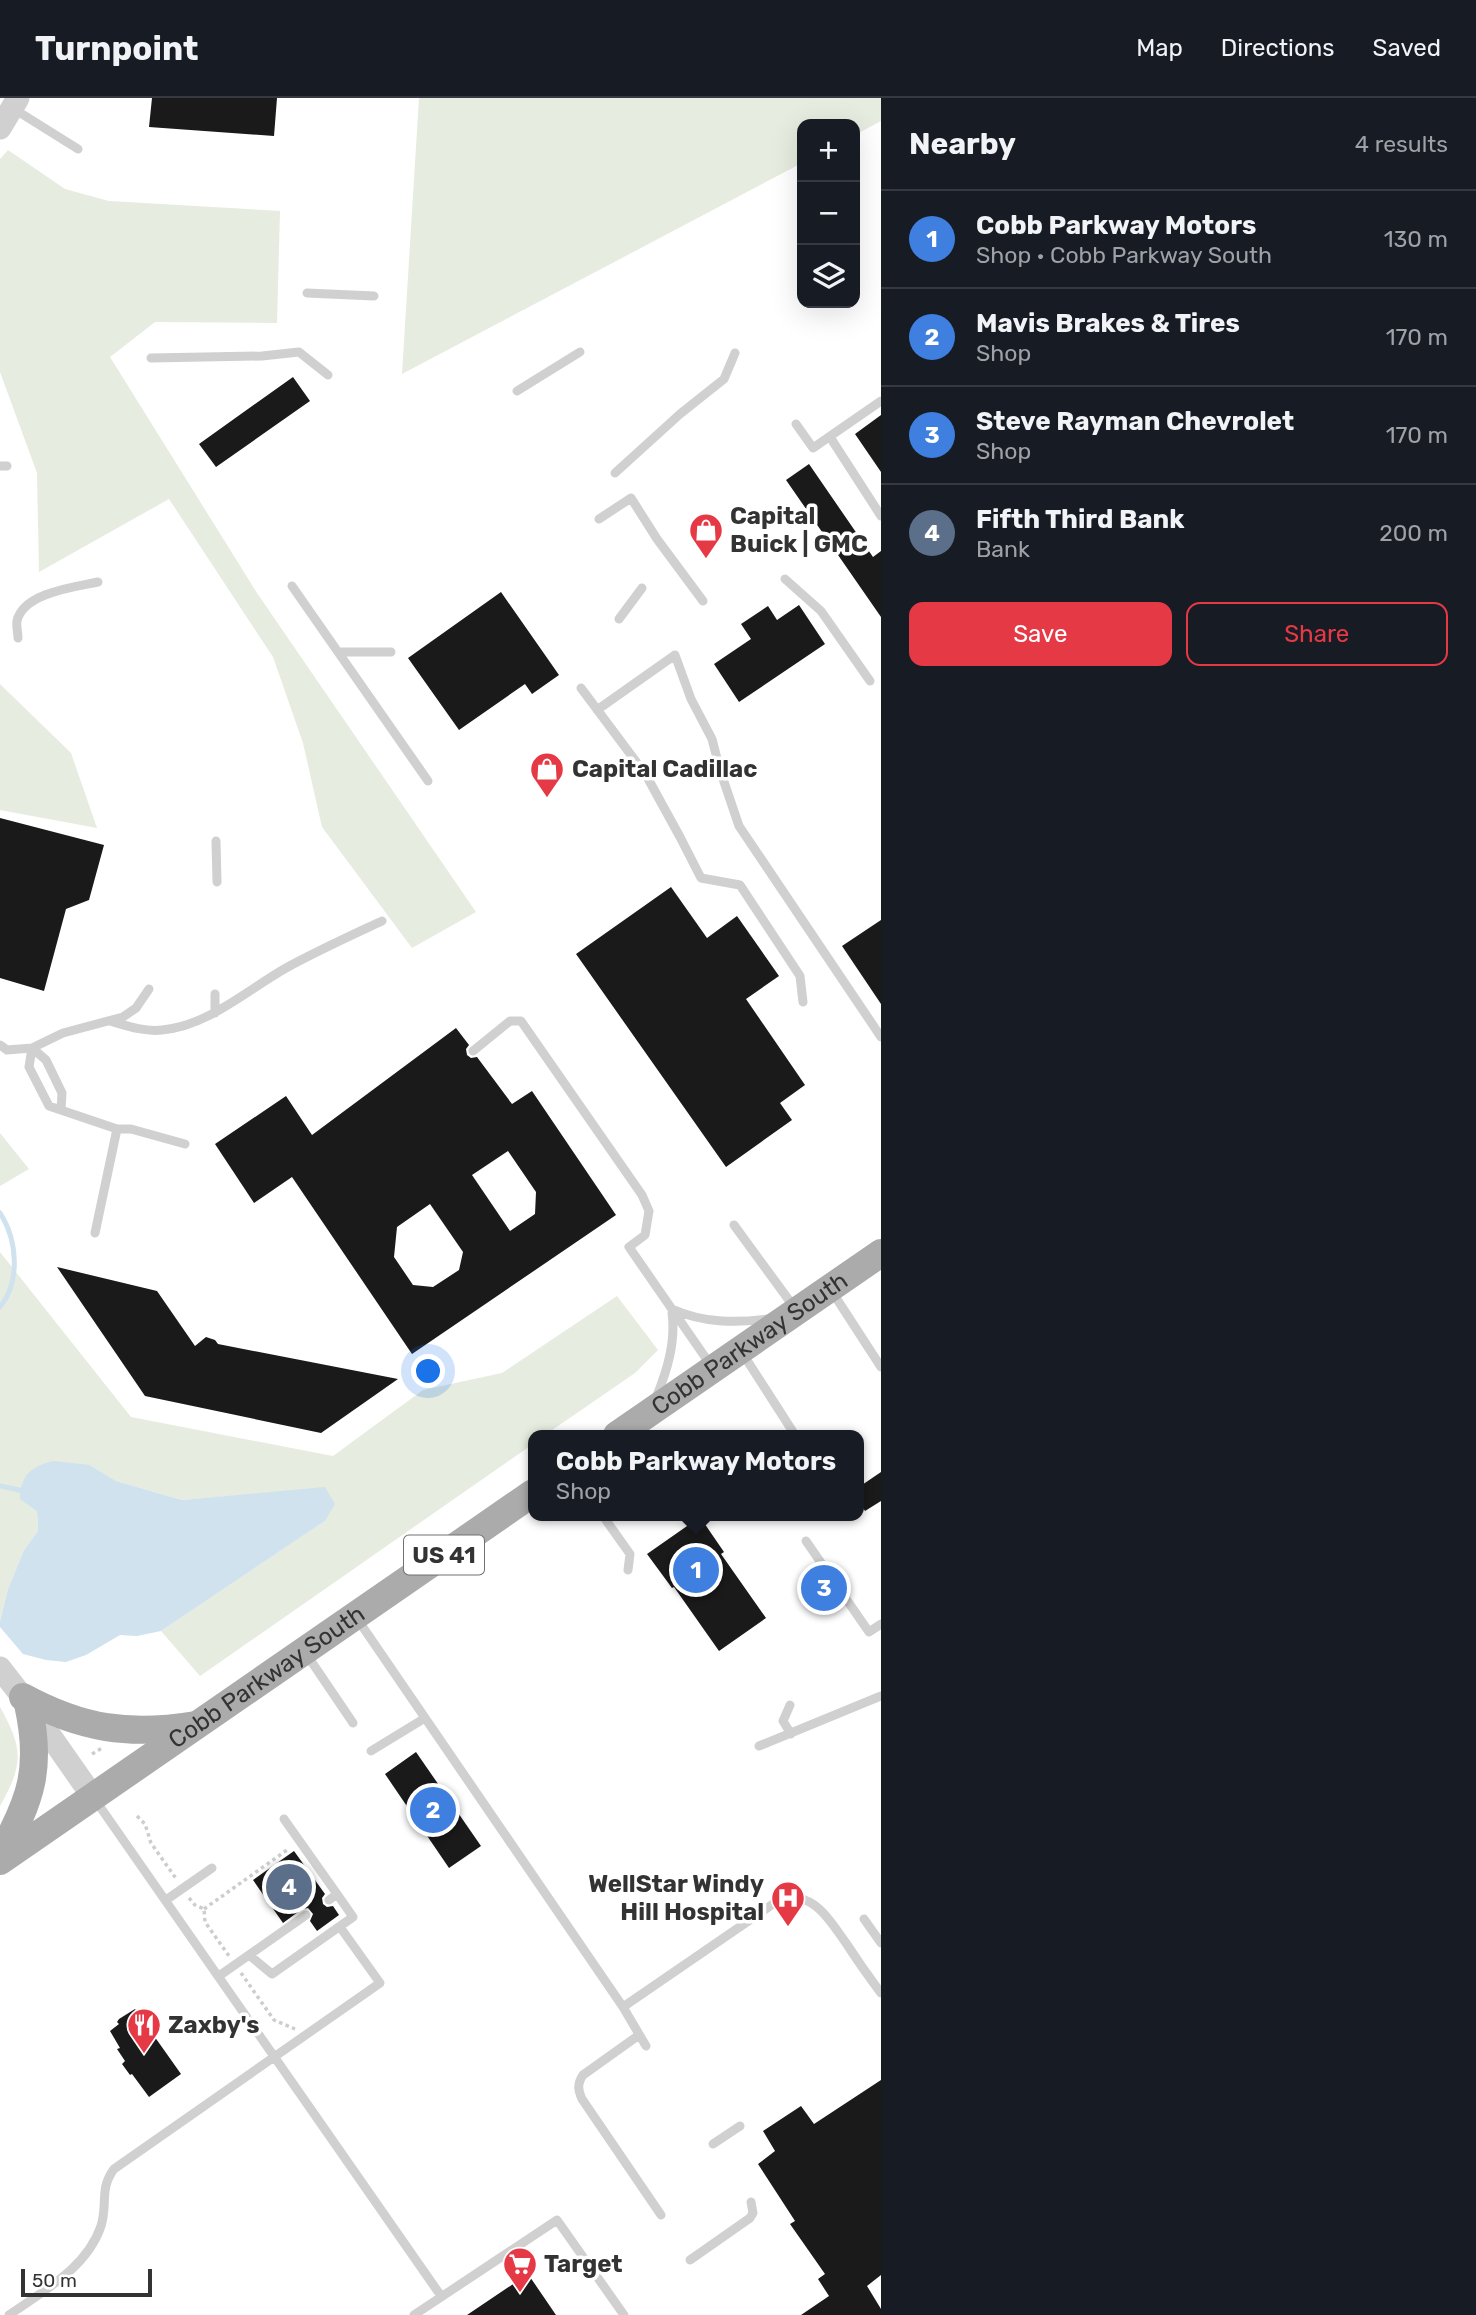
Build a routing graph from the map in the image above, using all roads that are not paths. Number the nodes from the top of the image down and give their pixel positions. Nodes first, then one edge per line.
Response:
1 (15, 103) edge
2 (0, 128) edge
3 (78, 149) dead end
4 (307, 293) dead end
5 (374, 296) dead end
6 (580, 352) dead end
7 (735, 353) dead end
8 (151, 358) dead end
9 (328, 375) dead end
10 (517, 391) dead end
11 (881, 401) edge
12 (796, 424) dead end
13 (830, 437) junction
14 (615, 473) dead end
15 (881, 516) edge
16 (599, 519) dead end
17 (785, 579) dead end
18 (98, 582) dead end
19 (292, 586) dead end
20 (642, 588) dead end
21 (703, 601) dead end
22 (619, 619) dead end
23 (18, 638) dead end
24 (338, 652) junction
25 (391, 652) dead end
26 (870, 681) dead end
27 (582, 688) dead end
28 (597, 710) junction
29 (428, 781) dead end
30 (216, 841) dead end
31 (217, 882) dead end
32 (382, 921) dead end
33 (149, 989) dead end
34 (215, 994) dead end
35 (803, 1002) dead end
36 (215, 1013) junction
37 (110, 1021) junction
38 (881, 1037) edge
39 (0, 1045) edge
40 (32, 1048) junction
41 (473, 1051) dead end
42 (61, 1110) junction
43 (117, 1129) junction
44 (185, 1144) dead end
45 (734, 1225) dead end
46 (95, 1233) dead end
47 (881, 1253) edge
48 (830, 1288) junction
49 (671, 1308) junction
50 (793, 1314) junction
51 (741, 1350) junction
52 (881, 1367) edge
53 (714, 1369) junction
54 (650, 1412) junction
55 (624, 1430) edge
56 (792, 1430) edge
57 (528, 1496) edge
58 (607, 1521) edge
59 (806, 1541) dead end
60 (628, 1570) dead end
61 (355, 1616) junction
62 (881, 1624) edge
63 (305, 1651) junction
64 (0, 1668) edge
65 (881, 1696) edge
66 (25, 1700) junction
67 (790, 1705) dead end
68 (425, 1718) junction
69 (353, 1723) dead end
70 (199, 1724) junction
71 (791, 1734) junction
72 (759, 1746) dead end
73 (371, 1751) dead end
74 (93, 1797) junction
75 (284, 1819) dead end
76 (0, 1855) edge
77 (0, 1861) edge
78 (212, 1868) dead end
79 (166, 1899) junction
80 (306, 1915) dead end
81 (864, 1919) dead end
82 (341, 1927) junction
83 (881, 1943) edge
84 (248, 1955) junction
85 (219, 1976) junction
86 (881, 1993) edge
87 (623, 2007) junction
88 (639, 2035) junction
89 (646, 2046) dead end
90 (275, 2057) junction
91 (740, 2126) dead end
92 (713, 2144) dead end
93 (751, 2202) dead end
94 (661, 2216) dead end
95 (691, 2260) dead end
96 (442, 2296) junction
97 (9, 2315) edge
98 (414, 2315) edge
99 (624, 2315) edge

1 - 2 street
1 - 3 lane
4 - 5 lane
6 - 10 lane
7 - 14 lane
8 - 9 lane
11 - 13 lane
12 - 13 lane
13 - 15 lane
16 - 21 lane
17 - 26 lane
18 - 23 lane
19 - 24 lane
20 - 22 lane
24 - 25 lane
24 - 29 lane
27 - 28 lane
28 - 35 lane
28 - 38 lane
30 - 31 lane
32 - 36 lane
33 - 37 lane
34 - 36 lane
36 - 37 lane
37 - 40 lane
39 - 40 lane
40 - 42 lane
40 - 42 lane
41 - 49 lane
42 - 43 lane
43 - 44 lane
43 - 46 lane
45 - 50 lane
47 - 48 main road, Cobb Parkway South
48 - 50 main road, Cobb Parkway South
48 - 52 lane
49 - 50 lane
49 - 53 lane
49 - 54 lane
50 - 51 main road, Cobb Parkway South
51 - 53 main road, Cobb Parkway South
51 - 56 lane
53 - 54 main road, Cobb Parkway South
54 - 55 main road, Cobb Parkway South
57 - 61 main road, Cobb Parkway South / US 41
58 - 60 lane
59 - 62 lane
61 - 63 main road, Cobb Parkway South / US 41
61 - 68 lane
63 - 69 lane
63 - 70 main road, Cobb Parkway South / US 41
64 - 66 street
65 - 71 lane
66 - 70 main road
66 - 74 street
66 - 76 main road
67 - 71 lane
68 - 73 lane
68 - 87 lane
70 - 74 main road, Cobb Parkway South / US 41
71 - 72 lane
74 - 77 main road, Cobb Parkway South / US 41
74 - 79 lane
75 - 82 lane
78 - 79 lane
79 - 85 lane
80 - 84 lane
81 - 83 lane
82 - 84 lane
82 - 90 lane
84 - 85 lane
85 - 90 lane
86 - 87 lane
87 - 88 lane
88 - 89 lane
88 - 94 lane
90 - 96 lane
90 - 97 lane
91 - 92 lane
93 - 95 lane
96 - 98 lane
96 - 99 lane

